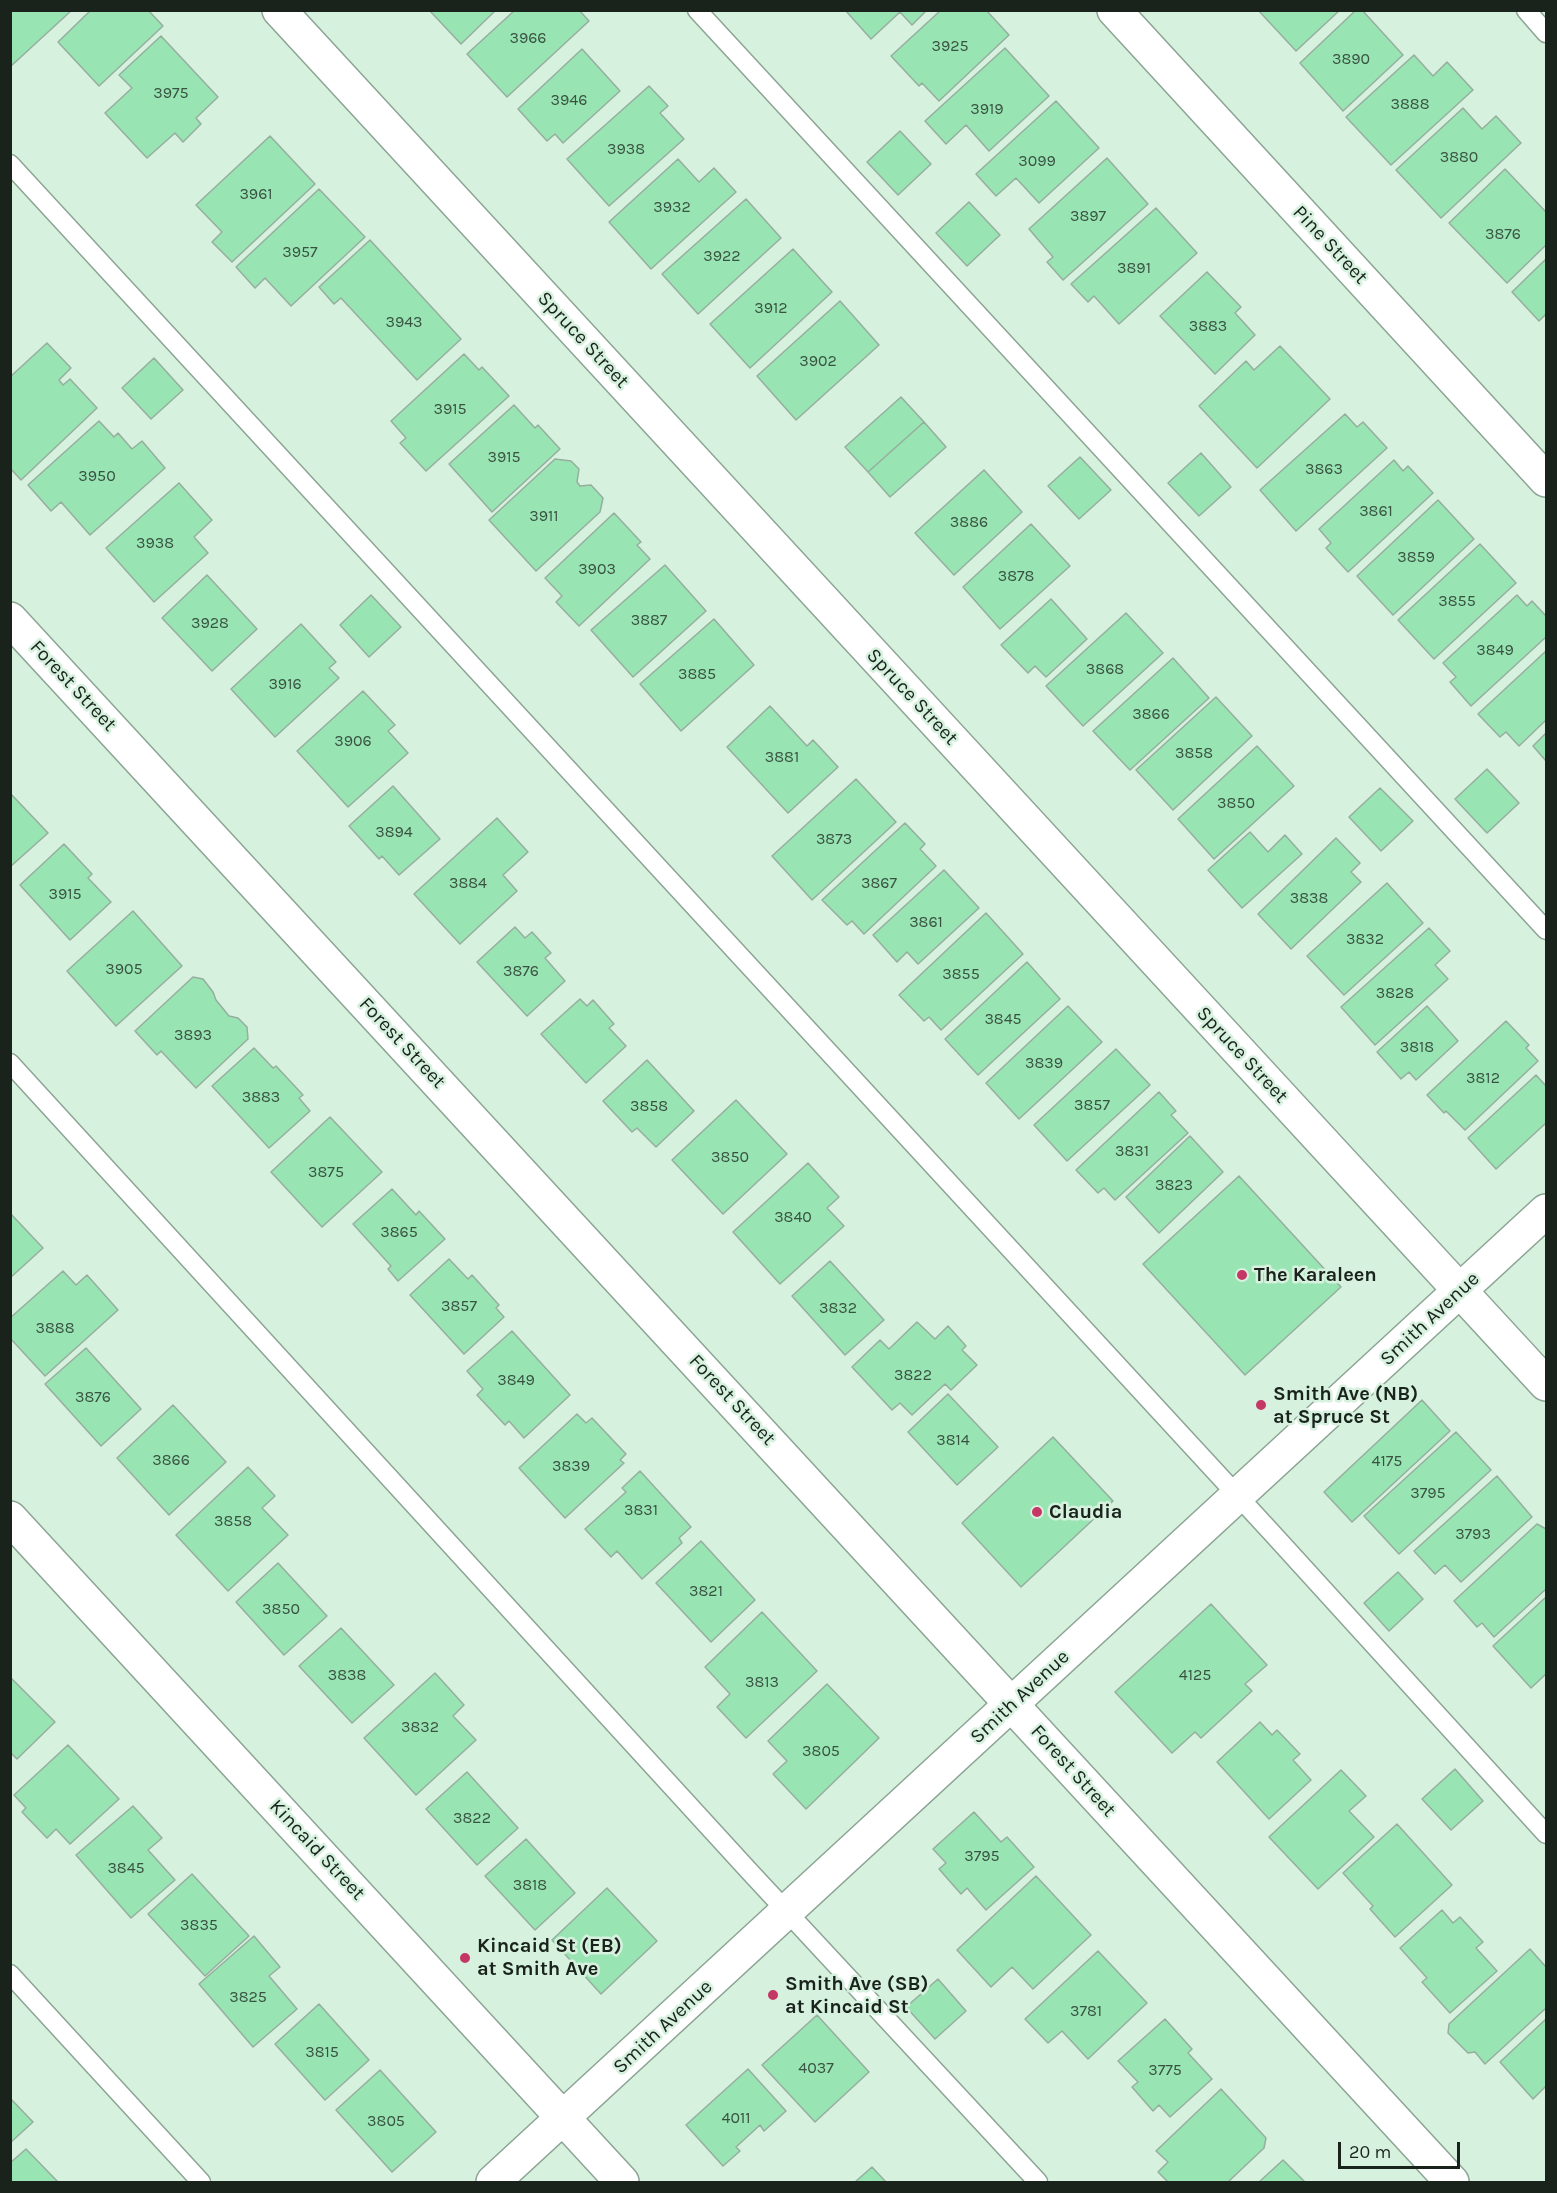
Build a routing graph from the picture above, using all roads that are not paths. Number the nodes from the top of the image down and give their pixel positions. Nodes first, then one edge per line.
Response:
1 (279, 10) edge
2 (697, 10) edge
3 (1114, 10) edge
4 (1526, 10) edge
5 (1546, 33) edge
6 (10, 164) edge
7 (1546, 480) edge
8 (10, 619) edge
9 (1546, 930) edge
10 (10, 1063) edge
11 (1546, 1211) edge
12 (1460, 1291) junction
13 (1546, 1384) edge
14 (1238, 1497) junction
15 (10, 1518) edge
16 (1013, 1704) junction
17 (1546, 1834) edge
18 (787, 1911) junction
19 (10, 1974) edge
20 (563, 2118) junction
21 (201, 2182) edge
22 (493, 2182) edge
23 (622, 2182) edge
24 (1038, 2182) edge
25 (1452, 2182) edge

1 - 12 street, Spruce Street
2 - 9 lane
3 - 7 street, Pine Street
4 - 5 lane
6 - 14 lane
8 - 16 street, Forest Street
10 - 18 lane
11 - 12 street, Smith Avenue
12 - 13 street, Spruce Street
12 - 14 street, Smith Avenue
14 - 16 street, Smith Avenue
14 - 17 lane
15 - 20 street, Kincaid Street
16 - 18 street, Smith Avenue
16 - 25 street, Forest Street
18 - 20 street, Smith Avenue
18 - 24 lane
19 - 21 lane
20 - 22 street, Smith Avenue
20 - 23 street, Kincaid Street

